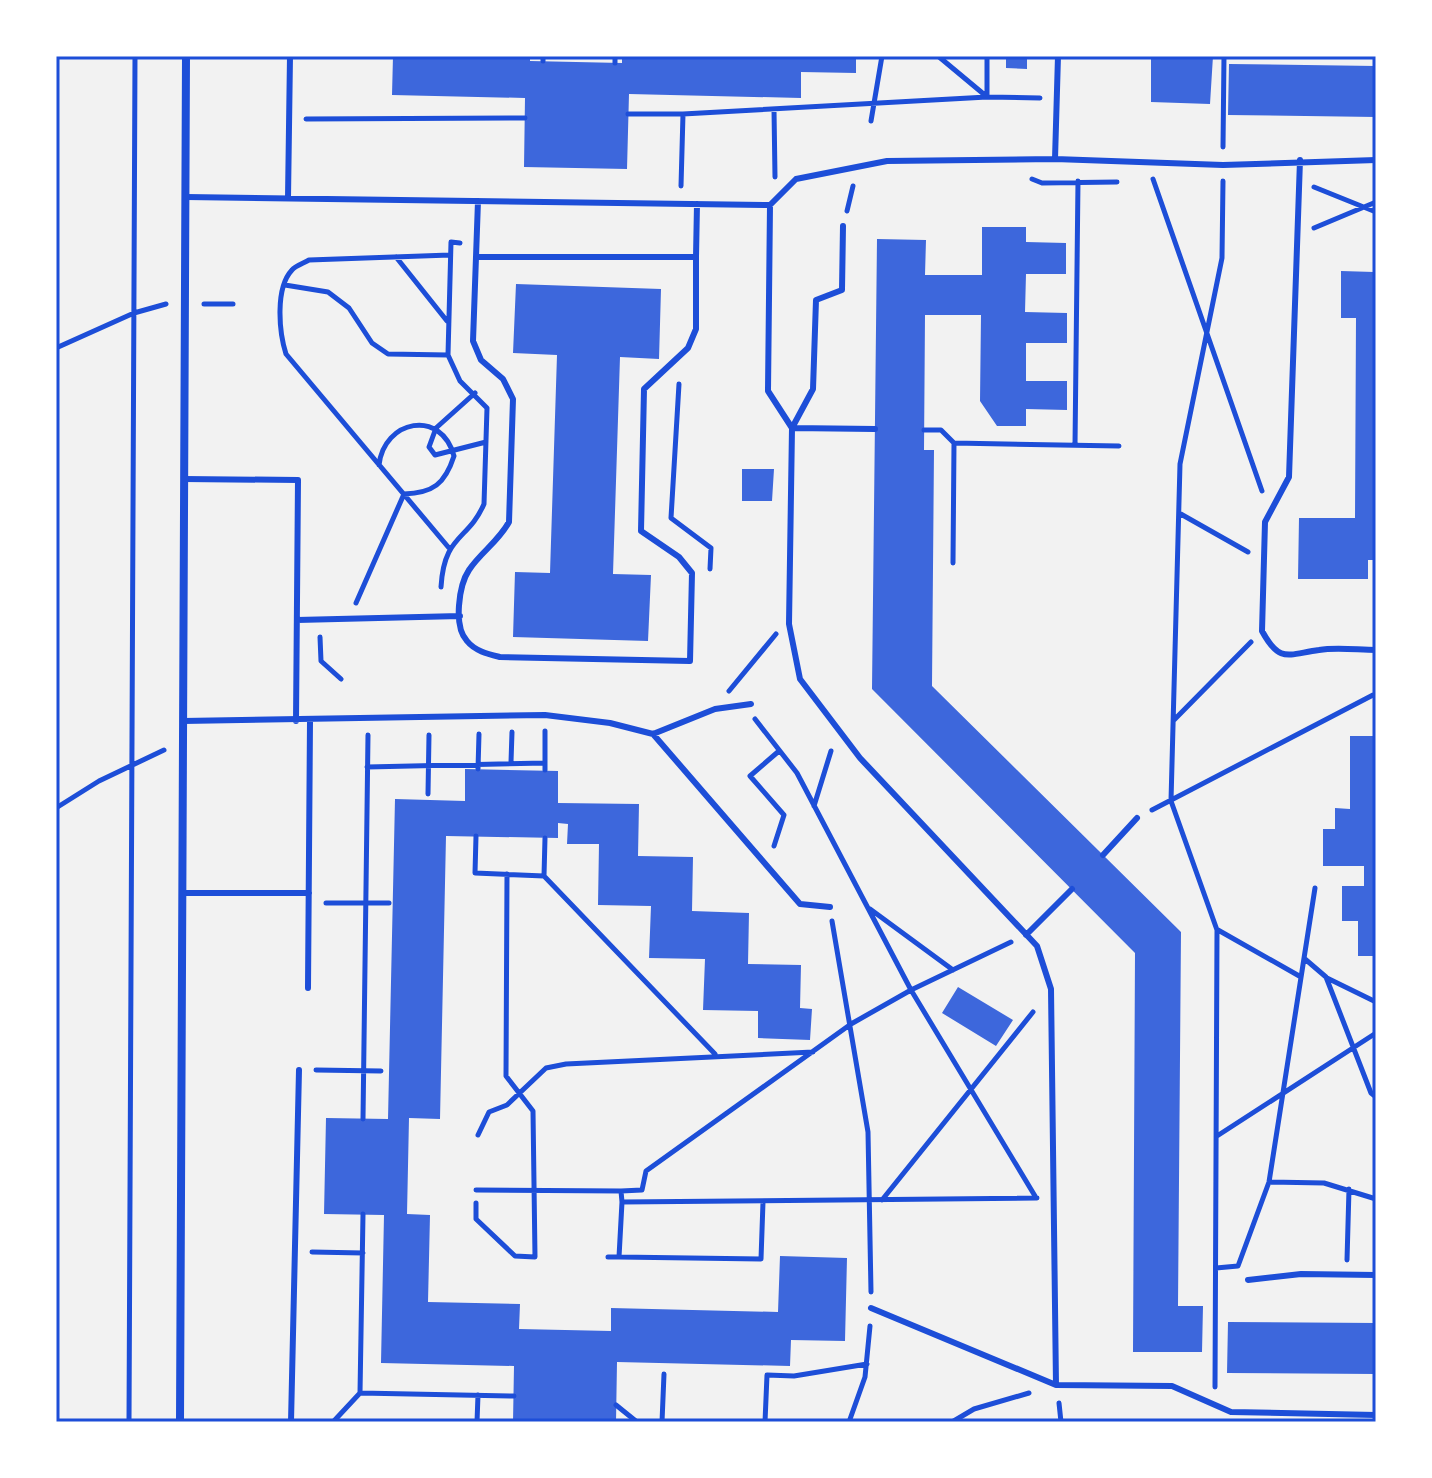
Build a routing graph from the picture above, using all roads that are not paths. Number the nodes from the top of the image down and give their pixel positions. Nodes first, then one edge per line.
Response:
1 (186, 56) edge
2 (290, 56) edge
3 (1058, 56) edge
4 (1055, 159) junction
5 (1300, 160) junction
6 (1376, 160) edge
7 (186, 197) junction
8 (288, 198) junction
9 (478, 201) junction
10 (697, 204) junction
11 (770, 205) junction
12 (843, 226) road end
13 (476, 257) junction
14 (696, 257) junction
15 (792, 428) junction
16 (875, 429) dead end
17 (184, 479) junction
18 (460, 616) junction
19 (297, 620) junction
20 (1376, 650) edge
21 (751, 704) dead end
22 (183, 721) junction
23 (296, 721) junction
24 (310, 721) junction
25 (653, 734) junction
26 (1137, 818) road end
27 (1103, 855) dead end
28 (1072, 889) dead end
29 (182, 893) junction
30 (309, 893) junction
31 (830, 907) road end
32 (1026, 935) junction
33 (308, 988) dead end
34 (299, 1070) road end
35 (1376, 1275) edge
36 (1248, 1280) dead end
37 (871, 1308) road end
38 (1056, 1385) junction
39 (1376, 1415) edge
40 (180, 1422) edge
41 (291, 1422) edge

1 - 7 street
2 - 8 lane
3 - 4 lane
4 - 5 lane
4 - 11 lane
5 - 6 lane
5 - 20 lane
7 - 8 lane
7 - 17 street
8 - 9 lane
9 - 10 lane
9 - 13 lane
10 - 11 lane
10 - 14 lane
11 - 15 lane
12 - 15 lane
13 - 14 lane
13 - 18 lane
14 - 18 lane
15 - 16 lane
15 - 32 lane
17 - 19 lane
17 - 22 street
18 - 19 lane
19 - 23 lane
21 - 25 lane
22 - 23 lane
22 - 29 street
23 - 24 lane
24 - 25 lane
24 - 30 lane
25 - 31 lane
26 - 27 lane
28 - 32 lane
29 - 30 lane
29 - 40 street
30 - 33 lane
32 - 38 lane
34 - 41 lane
35 - 36 lane
37 - 38 lane
38 - 39 lane

